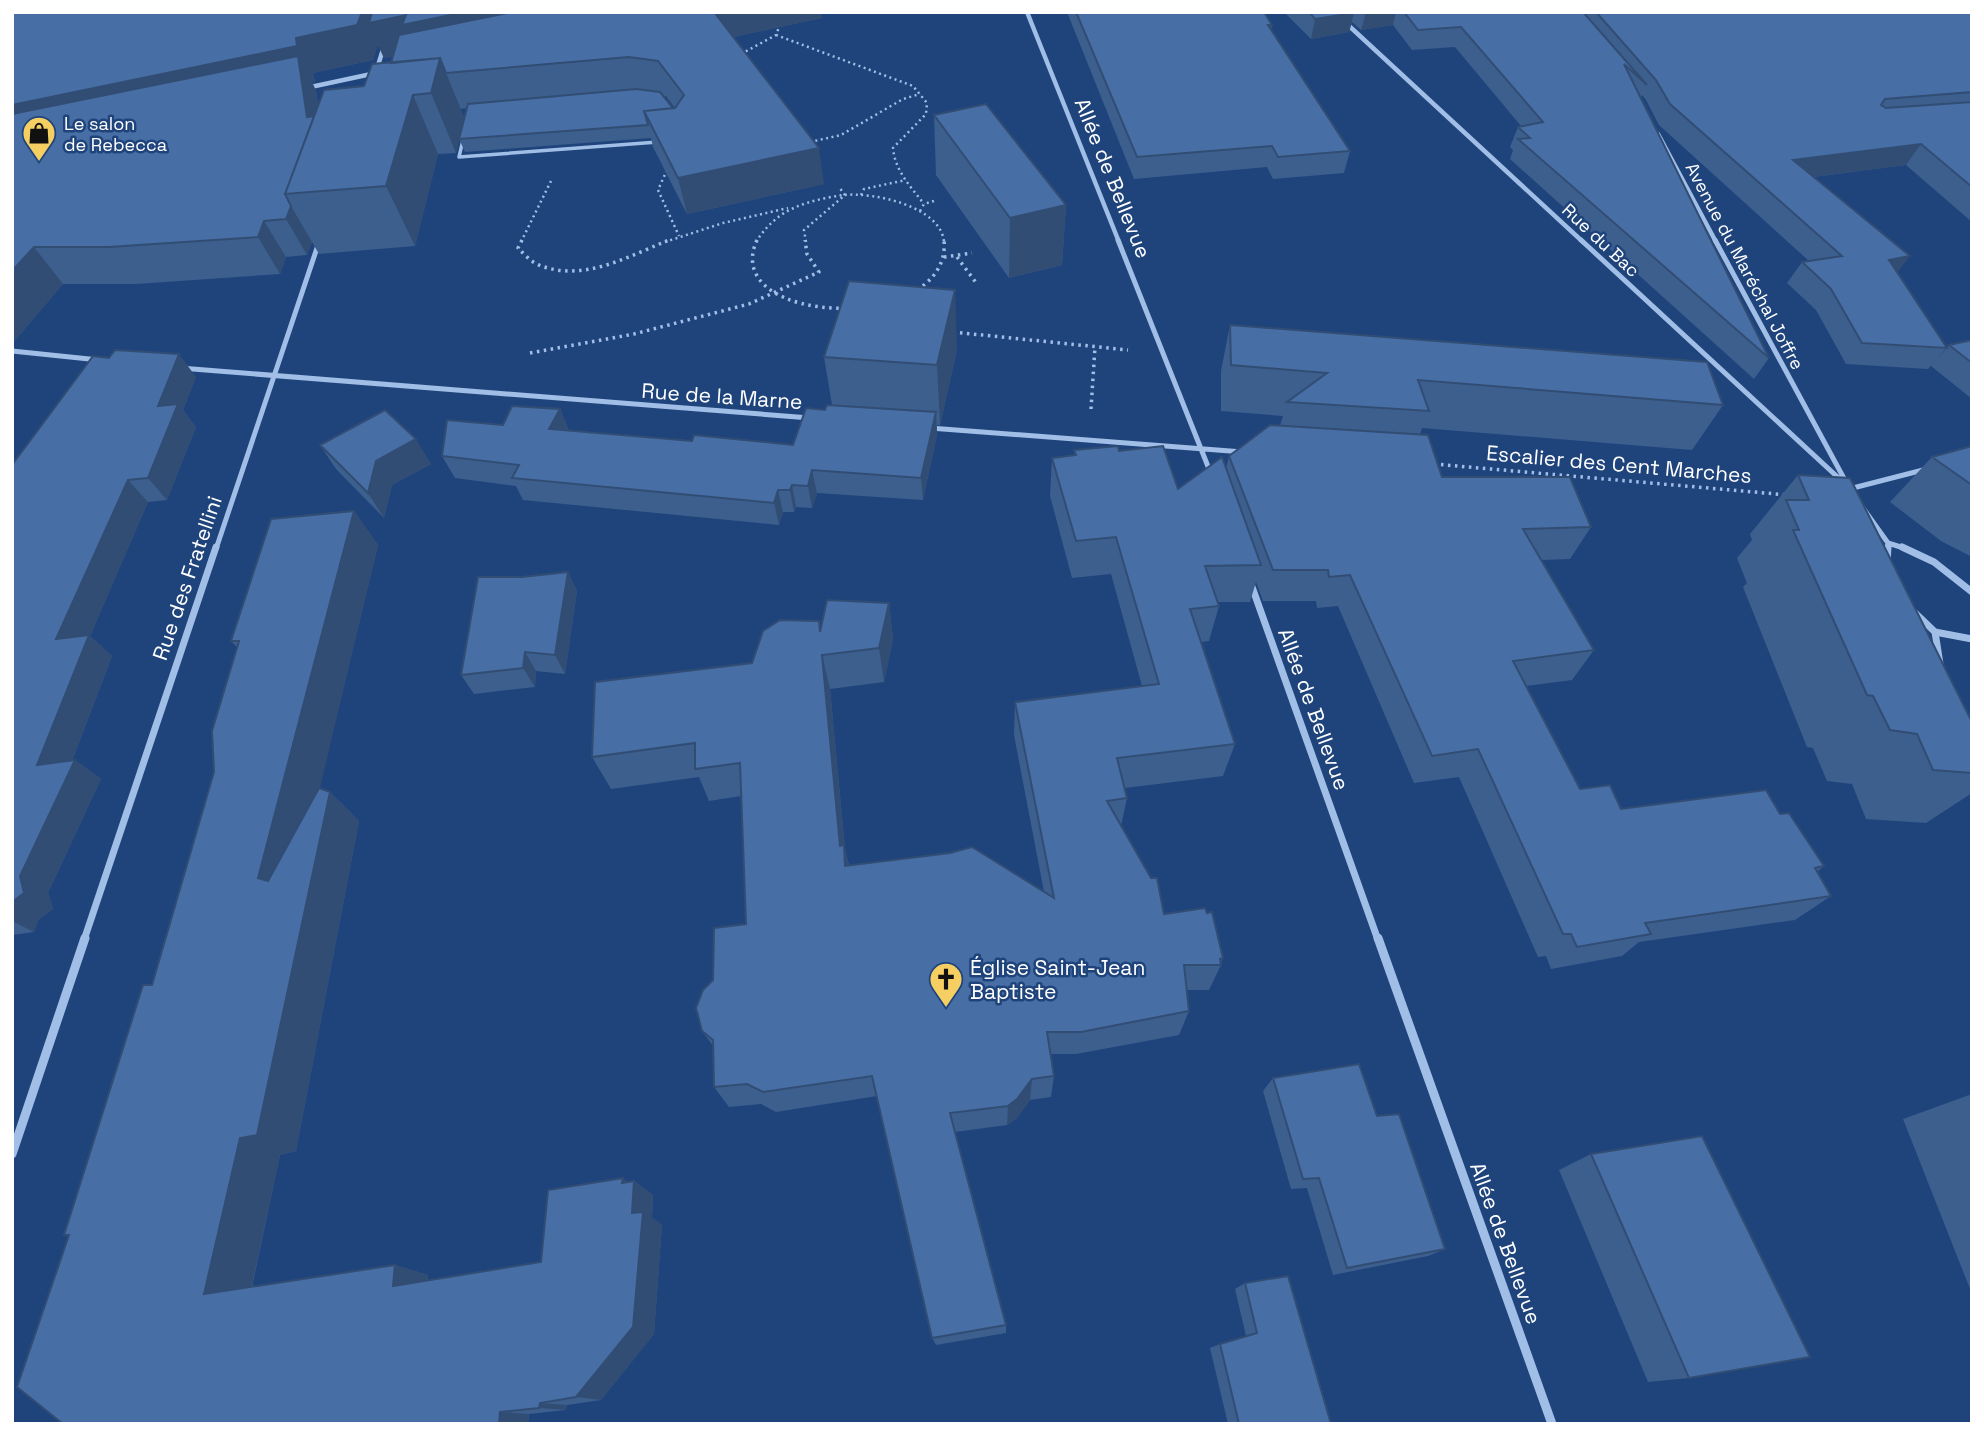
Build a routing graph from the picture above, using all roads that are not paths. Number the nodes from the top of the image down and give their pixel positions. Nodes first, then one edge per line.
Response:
1 (1027, 12) edge
2 (1334, 12) edge
3 (387, 37) edge
4 (388, 71) edge
5 (376, 73) junction
6 (372, 85) edge
7 (298, 90) edge
8 (1655, 128) edge
9 (464, 135) edge
10 (682, 140) edge
11 (320, 240) edge
12 (12, 351) edge
13 (106, 360) edge
14 (172, 367) edge
15 (274, 377) junction
16 (814, 419) edge
17 (925, 428) edge
18 (1202, 449) junction
19 (1256, 452) edge
20 (1933, 468) dead end
21 (1216, 489) edge
22 (1849, 489) junction
23 (1855, 496) edge
24 (1860, 503) edge
25 (1888, 543) junction
26 (1891, 576) edge
27 (1250, 581) edge
28 (1972, 592) edge
29 (1907, 605) edge
30 (1935, 632) junction
31 (1972, 639) edge
32 (1942, 677) edge
33 (12, 1154) edge
34 (1552, 1424) edge

1 - 18 street, Allée de Bellevue
2 - 22 street, Rue du Bac
3 - 5 street
4 - 5 street
5 - 6 street
5 - 7 street
8 - 22 street, Avenue du Maréchal Joffre
9 - 10 lane
11 - 15 street, Rue des Fratellini
12 - 13 street
14 - 15 street, Rue de la Marne
15 - 16 street, Rue de la Marne
15 - 33 street, Rue des Fratellini
17 - 18 street
18 - 19 street
18 - 21 street, Allée de Bellevue
20 - 22 street
22 - 23 street, Avenue du Maréchal Joffre
24 - 25 street
25 - 26 street
25 - 28 street
27 - 34 street, Allée de Bellevue
29 - 30 street
30 - 31 street
30 - 32 street

